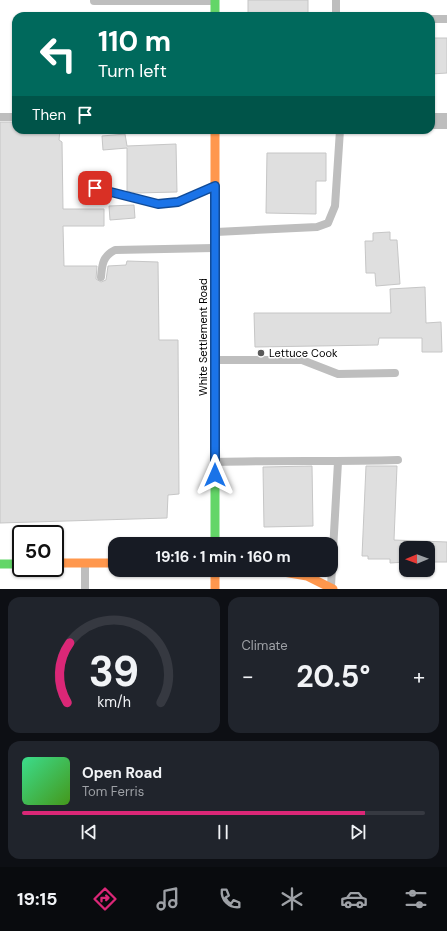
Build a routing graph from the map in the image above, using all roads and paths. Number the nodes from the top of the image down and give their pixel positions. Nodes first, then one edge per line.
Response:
1 (215, 0) edge
2 (336, 0) edge
3 (94, 1) edge
4 (215, 12) edge
5 (336, 12) edge
6 (435, 19) edge
7 (447, 19) edge
8 (0, 117) edge
9 (12, 117) edge
10 (435, 121) edge
11 (447, 121) edge
12 (215, 134) edge
13 (340, 134) edge
14 (215, 186) junction
15 (95, 188) dead end
16 (215, 232) junction
17 (215, 248) junction
18 (101, 277) dead end
19 (216, 360) junction
20 (395, 373) dead end
21 (398, 460) dead end
22 (215, 462) junction
23 (338, 462) junction
24 (215, 537) edge
25 (85, 563) junction
26 (108, 563) edge
27 (0, 564) edge
28 (12, 564) edge
29 (64, 564) edge
30 (215, 577) edge
31 (309, 577) edge
32 (85, 589) edge
33 (215, 589) edge
34 (332, 589) edge

1 - 3 lane
1 - 4 main road
2 - 5 lane
6 - 7 lane
8 - 9 lane
10 - 11 street
12 - 14 main road, White Settlement Road
13 - 16 lane
14 - 15 lane
14 - 16 main road, White Settlement Road
16 - 17 main road, White Settlement Road
17 - 18 lane
17 - 19 main road, White Settlement Road
19 - 20 lane
19 - 22 main road, White Settlement Road
21 - 23 lane
22 - 23 lane
22 - 24 main road, White Settlement Road
23 - 34 lane
25 - 26 main road
25 - 29 main road
25 - 32 lane
27 - 28 main road
30 - 33 main road
31 - 34 main road

